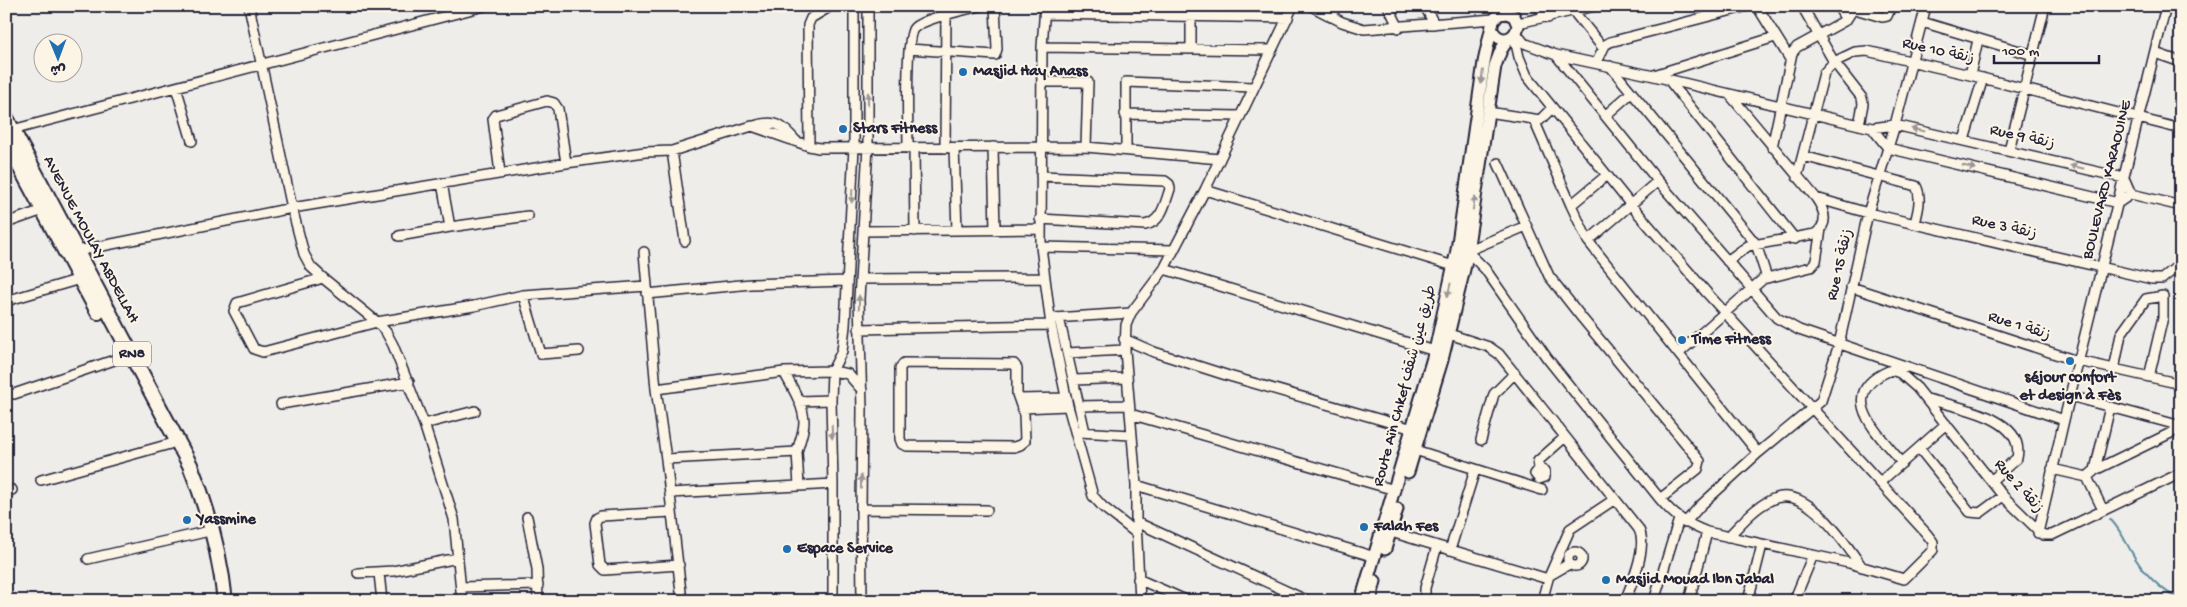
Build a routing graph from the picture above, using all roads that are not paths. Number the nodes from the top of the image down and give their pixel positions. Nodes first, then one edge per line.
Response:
1 (250, 6) edge
2 (484, 6) edge
3 (831, 6) edge
4 (854, 6) edge
5 (868, 6) edge
6 (980, 6) edge
7 (995, 6) edge
8 (1293, 6) edge
9 (1311, 6) edge
10 (1336, 6) edge
11 (1388, 6) edge
12 (1425, 6) edge
13 (1538, 6) edge
14 (1748, 6) edge
15 (1757, 6) edge
16 (1802, 6) edge
17 (1838, 6) edge
18 (1891, 6) edge
19 (1926, 6) edge
20 (2045, 6) edge
21 (2166, 6) edge
22 (1591, 7) edge
23 (1855, 8) edge
24 (459, 10) edge
25 (1044, 10) edge
26 (1574, 12) junction
27 (946, 15) junction
28 (1191, 15) junction
29 (1331, 17) junction
30 (1288, 18) junction
31 (1495, 18) edge
32 (1548, 18) junction
33 (1846, 20) junction
34 (1922, 22) junction
35 (1434, 24) junction
36 (1512, 25) edge
37 (1399, 28) junction
38 (1819, 35) junction
39 (1775, 36) junction
40 (1978, 40) junction
41 (1042, 46) junction
42 (1603, 48) junction
43 (909, 49) junction
44 (1191, 49) junction
45 (1270, 50) junction
46 (946, 51) junction
47 (2155, 53) junction
48 (1556, 55) junction
49 (2032, 55) junction
50 (1790, 59) junction
51 (1596, 62) junction
52 (1834, 62) junction
53 (1912, 62) junction
54 (2181, 62) edge
55 (261, 64) junction
56 (1610, 66) junction
57 (1970, 74) junction
58 (1654, 76) junction
59 (1983, 78) junction
60 (1668, 79) junction
61 (1042, 82) junction
62 (176, 87) junction
63 (1253, 87) junction
64 (2023, 88) junction
65 (1631, 93) junction
66 (1730, 95) junction
67 (1780, 107) junction
68 (1552, 108) junction
69 (1488, 112) junction
70 (1125, 114) junction
71 (1814, 115) junction
72 (1240, 116) junction
73 (1606, 116) junction
74 (2139, 118) junction
75 (1534, 120) junction
76 (1859, 125) junction
77 (1895, 125) junction
78 (1872, 128) junction
79 (2181, 129) edge
80 (8, 130) edge
81 (1964, 140) junction
82 (192, 141) dead end
83 (809, 146) junction
84 (1042, 146) junction
85 (1772, 146) junction
86 (854, 147) junction
87 (868, 147) junction
88 (993, 147) junction
89 (1086, 147) junction
90 (911, 148) junction
91 (950, 148) junction
92 (1888, 148) junction
93 (1126, 150) junction
94 (2009, 150) junction
95 (672, 151) junction
96 (1803, 156) junction
97 (1220, 159) junction
98 (566, 163) junction
99 (1498, 163) dead end
100 (500, 173) junction
101 (1607, 175) junction
102 (1879, 175) junction
103 (1041, 176) junction
104 (1797, 177) junction
105 (2124, 178) junction
106 (1658, 181) junction
107 (442, 183) junction
108 (1205, 190) junction
109 (2131, 194) junction
110 (1816, 198) junction
111 (2118, 203) junction
112 (1571, 205) junction
113 (1631, 205) junction
114 (2181, 206) edge
115 (292, 208) junction
116 (42, 210) junction
117 (1868, 214) junction
118 (528, 216) dead end
119 (1040, 219) junction
120 (6, 223) edge
121 (1915, 223) junction
122 (1526, 226) junction
123 (450, 227) junction
124 (1040, 229) junction
125 (1821, 229) junction
126 (863, 230) junction
127 (957, 230) junction
128 (995, 230) junction
129 (915, 231) junction
130 (399, 236) dead end
131 (1795, 239) junction
132 (686, 241) dead end
133 (1588, 241) junction
134 (1756, 244) junction
135 (1041, 247) junction
136 (1174, 250) junction
137 (1462, 251) junction
138 (77, 252) junction
139 (644, 252) dead end
140 (1727, 261) junction
141 (2181, 263) edge
142 (1460, 265) junction
143 (2102, 266) junction
144 (1164, 269) junction
145 (323, 278) junction
146 (1044, 278) junction
147 (1767, 278) junction
148 (80, 279) junction
149 (860, 279) junction
150 (2162, 279) junction
151 (848, 281) junction
152 (1851, 286) junction
153 (1752, 288) junction
154 (646, 290) junction
155 (523, 296) junction
156 (2163, 296) junction
157 (6, 301) edge
158 (1131, 313) junction
159 (1726, 314) junction
160 (1059, 318) junction
161 (1050, 321) junction
162 (377, 322) junction
163 (859, 329) junction
164 (1449, 334) junction
165 (1124, 339) junction
166 (1839, 344) junction
167 (580, 350) dead end
168 (1125, 350) junction
169 (1435, 351) junction
170 (1068, 353) junction
171 (1680, 353) junction
172 (123, 357) junction
173 (1888, 360) junction
174 (2078, 361) junction
175 (2114, 370) junction
176 (832, 371) junction
177 (1895, 371) junction
178 (784, 372) junction
179 (1515, 373) junction
180 (1127, 378) junction
181 (2149, 378) junction
182 (1074, 380) junction
183 (409, 382) junction
184 (2181, 384) edge
185 (656, 389) junction
186 (862, 390) junction
187 (14, 394) dead end
188 (2070, 396) junction
189 (1927, 399) junction
190 (831, 400) junction
191 (799, 401) junction
192 (1068, 402) junction
193 (281, 404) dead end
194 (1021, 404) junction
195 (1079, 406) junction
196 (2110, 406) junction
197 (1812, 409) junction
198 (1129, 410) junction
199 (475, 411) dead end
200 (2064, 420) junction
201 (424, 424) junction
202 (1946, 424) junction
203 (2181, 427) edge
204 (1412, 429) junction
205 (1075, 432) junction
206 (1085, 432) junction
207 (1132, 435) junction
208 (1564, 438) junction
209 (1481, 440) dead end
210 (170, 444) junction
211 (1919, 448) junction
212 (1415, 450) junction
213 (797, 452) junction
214 (1758, 453) junction
215 (666, 459) junction
216 (1902, 463) junction
217 (1538, 469) dead end
218 (2052, 469) junction
219 (1475, 470) junction
220 (2095, 470) junction
221 (2181, 474) edge
222 (2087, 477) junction
223 (41, 480) dead end
224 (1992, 480) junction
225 (1880, 482) junction
226 (833, 484) junction
227 (1136, 484) junction
228 (800, 486) junction
229 (1394, 490) junction
230 (1542, 490) dead end
231 (670, 493) junction
232 (2003, 496) junction
233 (1615, 499) junction
234 (1660, 499) junction
235 (861, 509) junction
236 (987, 510) dead end
237 (2103, 510) junction
238 (672, 512) junction
239 (527, 516) dead end
240 (1682, 521) junction
241 (1136, 522) junction
242 (205, 532) junction
243 (1391, 532) junction
244 (1707, 532) junction
245 (1136, 533) junction
246 (2038, 533) junction
247 (1728, 537) junction
248 (1566, 538) junction
249 (1762, 545) junction
250 (1437, 546) junction
251 (1450, 550) junction
252 (1813, 556) junction
253 (1375, 557) junction
254 (458, 558) junction
255 (88, 559) dead end
256 (679, 565) junction
257 (1862, 566) junction
258 (379, 572) junction
259 (358, 573) dead end
260 (1549, 577) junction
261 (1138, 579) junction
262 (538, 585) junction
263 (461, 587) junction
264 (216, 601) edge
265 (225, 601) edge
266 (382, 601) edge
267 (462, 601) edge
268 (538, 601) edge
269 (682, 601) edge
270 (833, 601) edge
271 (862, 601) edge
272 (1140, 601) edge
273 (1188, 601) edge
274 (1308, 601) edge
275 (1361, 601) edge
276 (1370, 601) edge
277 (1425, 601) edge
278 (1542, 601) edge
279 (1625, 601) edge
280 (1654, 601) edge
281 (1690, 601) edge
282 (1748, 601) edge
283 (1794, 601) edge

1 - 55 street
2 - 24 street
3 - 83 street
4 - 86 street
87 -> 5 street
6 - 27 street
7 - 46 street
8 - 30 street
9 - 29 street
10 - 29 street
11 - 37 street
12 - 35 street
13 - 32 street
14 - 42 street
15 - 39 street
16 - 38 street
17 - 33 street
18 - 23 street
19 - 34 street, Rue 15 زنقة
20 - 49 street
21 - 47 street, BOULEVARD KARAOUINE
22 - 26 street
23 - 33 street
24 - 55 street
25 - 28 street
25 - 41 street
26 - 32 street
26 - 42 street
27 - 43 street
27 - 46 street
28 - 30 street
28 - 44 street
29 - 37 street
30 - 45 street
31 - 35 street
31 - 36 main road
31 - 36 main road
31 -> 137 main road, Route Aïn Chkef طريق عين شقف
32 - 36 street
33 - 38 street
34 - 40 street
34 - 53 street, Rue 15 زنقة
35 - 37 street
36 - 48 street
36 - 68 street
36 - 69 main road, Route Aïn Chkef طريق عين شقف
38 - 50 street
38 - 52 street
39 - 50 street
39 - 58 street
40 - 49 street
40 - 57 street
41 - 44 street
41 - 61 street
42 - 51 street
43 - 46 street
43 - 90 street
44 - 45 street
45 - 63 street
46 - 91 street
47 - 54 street
47 - 74 street, BOULEVARD KARAOUINE
48 - 51 street
48 - 73 street
49 - 64 street
50 - 67 street
51 - 56 street
52 - 53 street, Rue 10 زنقة
52 - 71 street
52 - 76 street
53 - 57 street, Rue 10 زنقة
53 - 77 street, Rue 15 زنقة
55 - 62 street
55 - 115 street
56 - 58 street
56 - 65 street
57 - 59 street, Rue 10 زنقة
58 - 60 street
59 - 64 street, Rue 10 زنقة
59 - 81 street
60 - 66 street
60 - 131 street
61 - 84 street
61 - 89 street
62 - 80 street
62 - 82 street
63 - 70 street
63 - 72 street
64 - 74 street, Rue 10 زنقة
64 - 94 street
65 - 73 street
65 - 134 street
66 - 67 street
66 - 85 street
67 - 71 street
67 - 85 street
68 - 75 street
68 - 101 street
69 - 75 street
137 -> 69 main road, Route Aïn Chkef طريق عين شقف
70 - 72 street
70 - 93 street
71 - 76 street
71 - 96 street
72 - 97 street
73 - 106 street
74 - 79 street, Rue 10 زنقة
74 - 105 street, BOULEVARD KARAOUINE
75 - 112 street
76 - 78 street
77 - 78 street, Rue 9 زنقة
81 -> 77 street, Rue 9 زنقة
77 - 92 street, Rue 15 زنقة
78 - 92 street
80 - 116 main road, AVENUE MOULAY ABDELLAH / RN8
80 - 138 main road, AVENUE MOULAY ABDELLAH / RN8
81 - 94 street, Rue 9 زنقة
83 - 86 street
83 - 95 street
84 - 88 street
84 - 89 street
84 - 103 street
85 - 104 street
86 - 87 street
86 -> 151 street
87 - 90 street
87 - 126 street
88 - 91 street
88 - 128 street
89 - 93 street
90 - 91 street
90 - 129 street
91 - 127 street
92 - 102 street, Rue 15 زنقة
92 -> 111 street
93 - 97 street
105 -> 94 street, Rue 9 زنقة
95 - 98 street
95 - 132 street
96 - 102 street
96 - 104 street
97 - 108 street
98 - 100 street
98 - 100 street
99 - 122 street
100 - 107 street
101 - 112 street
101 - 113 street
102 - 117 street, Rue 15 زنقة
102 - 121 street
103 - 119 street
103 - 119 street
104 - 110 street
105 - 109 street
105 - 111 street, BOULEVARD KARAOUINE
106 - 113 street
106 - 140 street
107 - 115 street
107 - 123 street
108 - 136 street
108 - 142 street
109 - 111 street
109 - 114 street
110 - 117 street, Rue 3 زنقة
110 - 125 street
111 - 143 street, BOULEVARD KARAOUINE
112 - 133 street
113 - 133 street
113 - 159 street
115 - 138 street
115 - 145 street
116 - 120 street
116 - 148 main road, AVENUE MOULAY ABDELLAH / RN8
117 - 121 street, Rue 3 زنقة
117 - 152 street, Rue 15 زنقة
118 - 123 street
119 - 124 street
121 - 143 street, Rue 3 زنقة
122 - 137 street
122 - 234 street
123 - 130 street
124 - 128 street
124 - 135 street
125 - 131 street
125 - 147 street
126 - 129 street
126 - 149 street
127 - 128 street
127 - 129 street
131 - 134 street
133 - 171 street
134 - 140 street
134 - 147 street
135 - 136 street
135 - 146 street
136 - 144 street
137 - 142 main road, Route Aïn Chkef طريق عين شقف
137 - 234 street
138 - 265 main road, AVENUE MOULAY ABDELLAH / RN8
139 - 154 street
140 - 153 street
141 - 150 street
142 - 164 main road, Route Aïn Chkef طريق عين شقف
142 -> 169 main road, Route Aïn Chkef طريق عين شقف
143 - 150 street, Rue 3 زنقة
143 - 174 street, BOULEVARD KARAOUINE
144 - 158 street
144 - 169 street
145 - 162 street
145 - 162 street
146 - 149 street
146 - 161 street
147 - 153 street
148 - 157 street
148 - 172 main road, AVENUE MOULAY ABDELLAH / RN8
163 -> 149 street
150 - 156 street
151 - 154 street
151 - 176 street
152 - 166 street, Rue 15 زنقة
152 - 174 street, Rue 1 زنقة
153 - 159 street
153 - 166 street
154 - 155 street
154 - 185 street
155 - 162 street
155 - 167 street
156 - 175 street
156 - 181 street
158 - 160 street
158 - 165 street
159 - 171 street
159 - 197 street
160 - 161 street
160 - 170 street
161 - 163 street
161 - 192 street
162 - 183 street
163 - 186 street
164 - 179 street
164 - 212 main road, Route Aïn Chkef طريق عين شقف
165 - 168 street
165 - 204 street
166 - 173 street
166 - 197 street, Rue 15 زنقة
168 - 170 street
168 - 180 street
169 - 204 main road, Route Aïn Chkef طريق عين شقف
170 - 182 street
171 - 214 street
172 - 187 street
172 - 210 main road, AVENUE MOULAY ABDELLAH / RN8
173 - 177 street
173 - 200 street
174 - 175 street, Rue 1 زنقة
174 - 188 street, Rue 2 زنقة
175 - 181 street, Rue 1 زنقة
176 - 178 street
176 - 186 street
176 - 190 street
177 - 189 street, Rue 2 زنقة
177 - 216 street
178 - 185 street
178 - 191 street
179 - 208 street
179 - 209 street
180 - 182 street
180 - 198 street
181 - 184 street, Rue 1 زنقة
182 - 195 street
183 - 193 street
183 - 201 street
185 - 215 street
235 -> 186 street
188 - 196 street
188 - 200 street, Rue 2 زنقة
189 - 202 street, Rue 2 زنقة
189 - 224 street
190 - 191 street
190 -> 226 street
191 - 213 street
192 - 194 street
192 - 205 street
194 - 194 street
195 - 198 street
195 - 206 street
196 - 203 street
196 - 220 street
197 - 214 street
197 - 225 street
198 - 207 street
198 - 229 street
199 - 201 street
200 - 218 street, Rue 2 زنقة
201 - 254 street
202 - 211 street
202 - 224 street, Rue 2 زنقة
203 - 220 street
204 - 229 main road, Route Aïn Chkef طريق عين شقف
205 - 206 street
205 - 245 street
206 - 207 street
207 - 227 street
208 - 217 street
208 - 233 street
210 - 223 street
210 - 242 main road, AVENUE MOULAY ABDELLAH / RN8
211 - 216 street
211 - 232 street
212 - 219 street
212 - 243 main road, Route Aïn Chkef طريق عين شقف
213 - 215 street
213 - 228 street
214 - 240 street
215 - 231 street
216 - 225 street
218 - 222 street
218 - 246 street, Rue 2 زنقة
219 - 230 street
219 - 251 street
220 - 222 street
221 - 237 street
222 - 237 street
224 - 232 street, Rue 2 زنقة
225 - 257 street
226 - 228 street
226 - 270 street
227 - 241 street
227 - 253 street
228 - 231 street
229 - 253 main road, Route Aïn Chkef طريق عين شقف
231 - 238 street
232 - 246 street, Rue 2 زنقة
233 - 248 street
233 - 279 street
234 - 240 street
235 - 236 street
235 - 271 street
237 - 246 street
238 - 256 street
238 - 256 street
239 - 262 street
240 - 244 street
240 - 280 street
241 - 245 street
241 - 274 street
242 - 255 street
242 - 264 main road, AVENUE MOULAY ABDELLAH / RN8
243 - 250 street
243 - 276 main road, Route Aïn Chkef طريق عين شقف
244 - 247 street
244 - 281 street
245 - 261 street
247 - 249 street
247 - 257 street
248 - 260 street
248 - 260 street
249 - 252 street
249 - 282 street
250 - 251 street
250 - 277 street
251 - 260 street
252 - 257 street
252 - 283 street
253 - 275 main road, Route Aïn Chkef طريق عين شقف
254 - 258 street
254 - 263 street
256 - 269 street
258 - 259 street
258 - 266 street
260 - 278 street
261 - 272 street
261 - 273 street
262 - 263 street
262 - 268 street
263 - 267 street

